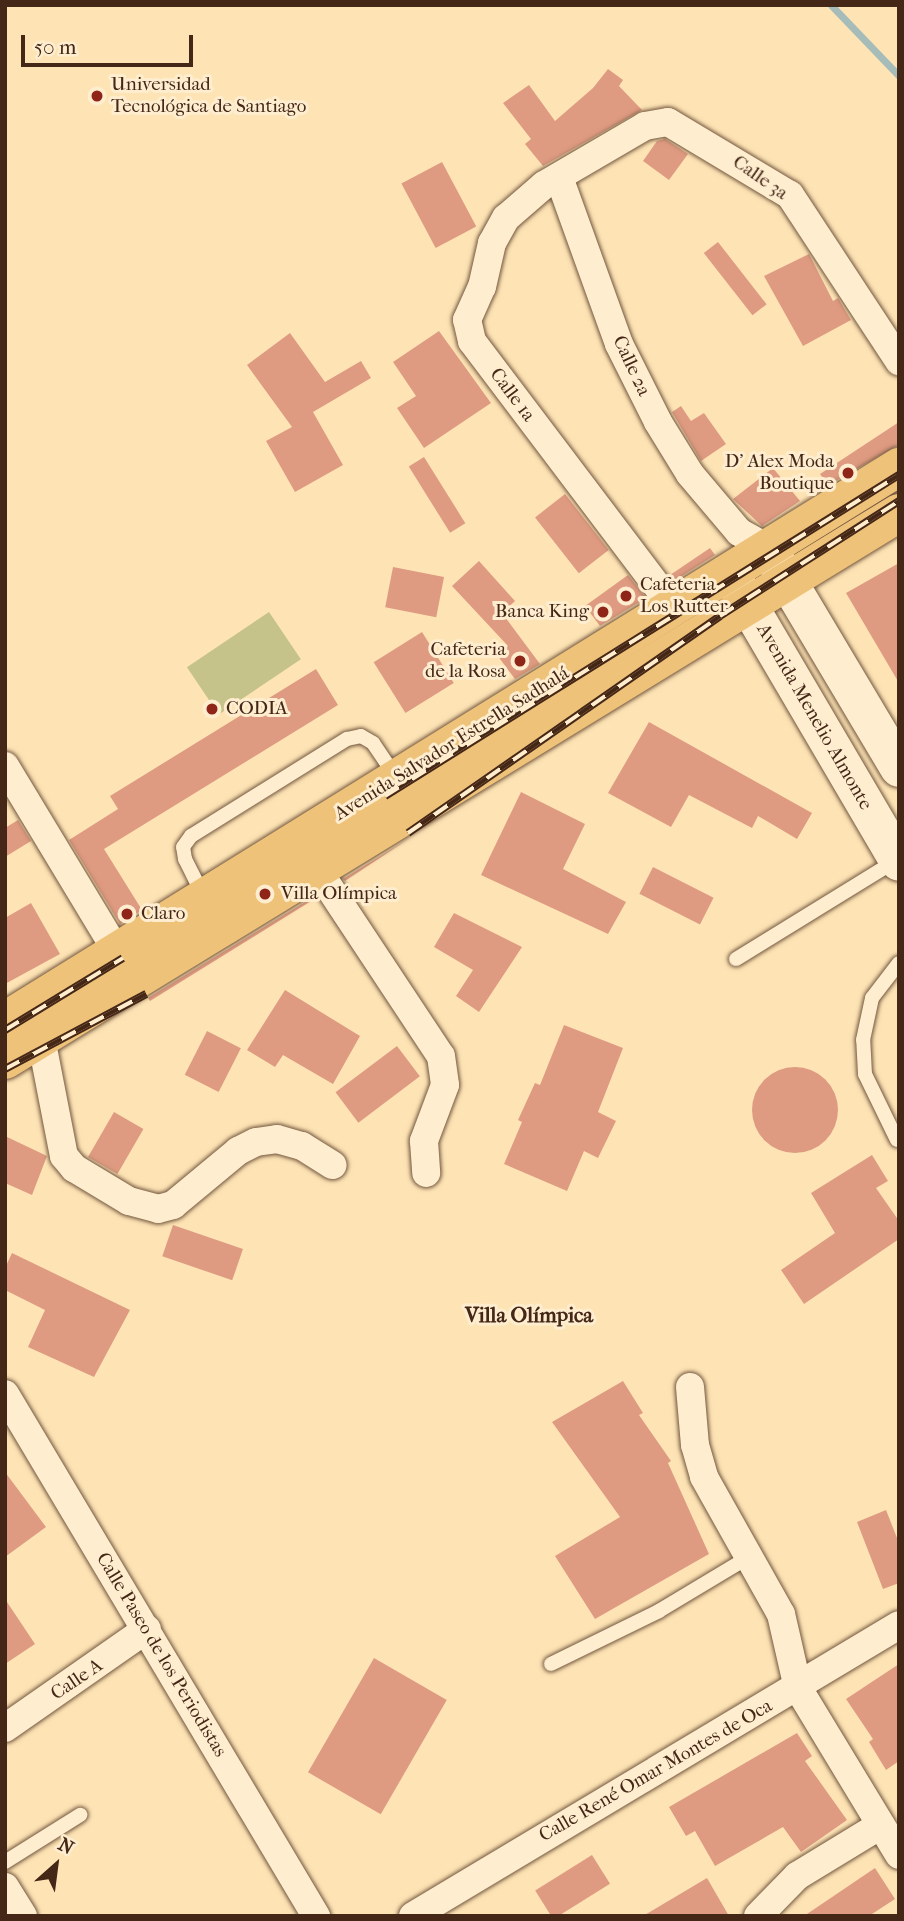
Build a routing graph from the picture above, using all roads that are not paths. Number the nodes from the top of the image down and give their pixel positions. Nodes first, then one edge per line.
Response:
1 (560, 180) junction
2 (899, 361) edge
3 (899, 467) edge
4 (899, 513) edge
5 (753, 540) junction
6 (729, 572) junction
7 (787, 582) junction
8 (749, 606) junction
9 (673, 607) junction
10 (5, 766) edge
11 (899, 768) edge
12 (397, 779) junction
13 (898, 860) edge
14 (317, 869) junction
15 (204, 898) junction
16 (117, 952) junction
17 (736, 959) dead end
18 (899, 963) edge
19 (5, 1021) edge
20 (41, 1038) junction
21 (5, 1060) edge
22 (897, 1140) dead end
23 (333, 1165) dead end
24 (426, 1173) dead end
25 (690, 1387) dead end
26 (5, 1394) edge
27 (749, 1557) junction
28 (899, 1626) edge
29 (147, 1629) junction
30 (551, 1664) dead end
31 (798, 1688) junction
32 (5, 1728) edge
33 (80, 1815) dead end
34 (881, 1825) junction
35 (899, 1855) edge
36 (5, 1862) edge
37 (5, 1887) edge
38 (23, 1916) edge
39 (316, 1916) edge
40 (412, 1916) edge
41 (758, 1916) edge

1 - 2 street, Calle 3a
1 - 5 street, Calle 2a
1 - 9 street, Calle 1a
3 - 5 main road, Avenida Salvador Estrella Sadhalá
4 - 7 main road, Avenida Salvador Estrella Sadhalá
5 - 6 main road, Avenida Salvador Estrella Sadhalá
5 - 7 street
6 - 8 street, Avenida Menelio Almonte
6 - 9 main road, Avenida Salvador Estrella Sadhalá
7 - 8 main road, Avenida Salvador Estrella Sadhalá
7 - 11 street
8 - 13 street, Avenida Menelio Almonte
8 - 14 main road, Avenida Salvador Estrella Sadhalá
9 - 12 main road, Avenida Salvador Estrella Sadhalá
10 - 16 street
12 - 15 main road, Avenida Salvador Estrella Sadhalá
12 - 15 lane
13 - 17 lane
14 - 20 main road, Avenida Salvador Estrella Sadhalá
14 - 24 street
15 - 16 main road, Avenida Salvador Estrella Sadhalá
16 - 19 main road, Avenida Salvador Estrella Sadhalá
18 - 22 lane
20 - 21 main road, Avenida Salvador Estrella Sadhalá
20 - 23 street
25 - 27 street
26 - 29 street, Calle Paseo de los Periodistas
27 - 30 lane
27 - 31 street
28 - 31 street, Calle René Omar Montes de Oca
29 - 32 street, Calle A
29 - 39 street, Calle Paseo de los Periodistas
31 - 34 street
31 - 40 street, Calle René Omar Montes de Oca
33 - 36 lane
34 - 35 street
34 - 41 street
37 - 38 street

